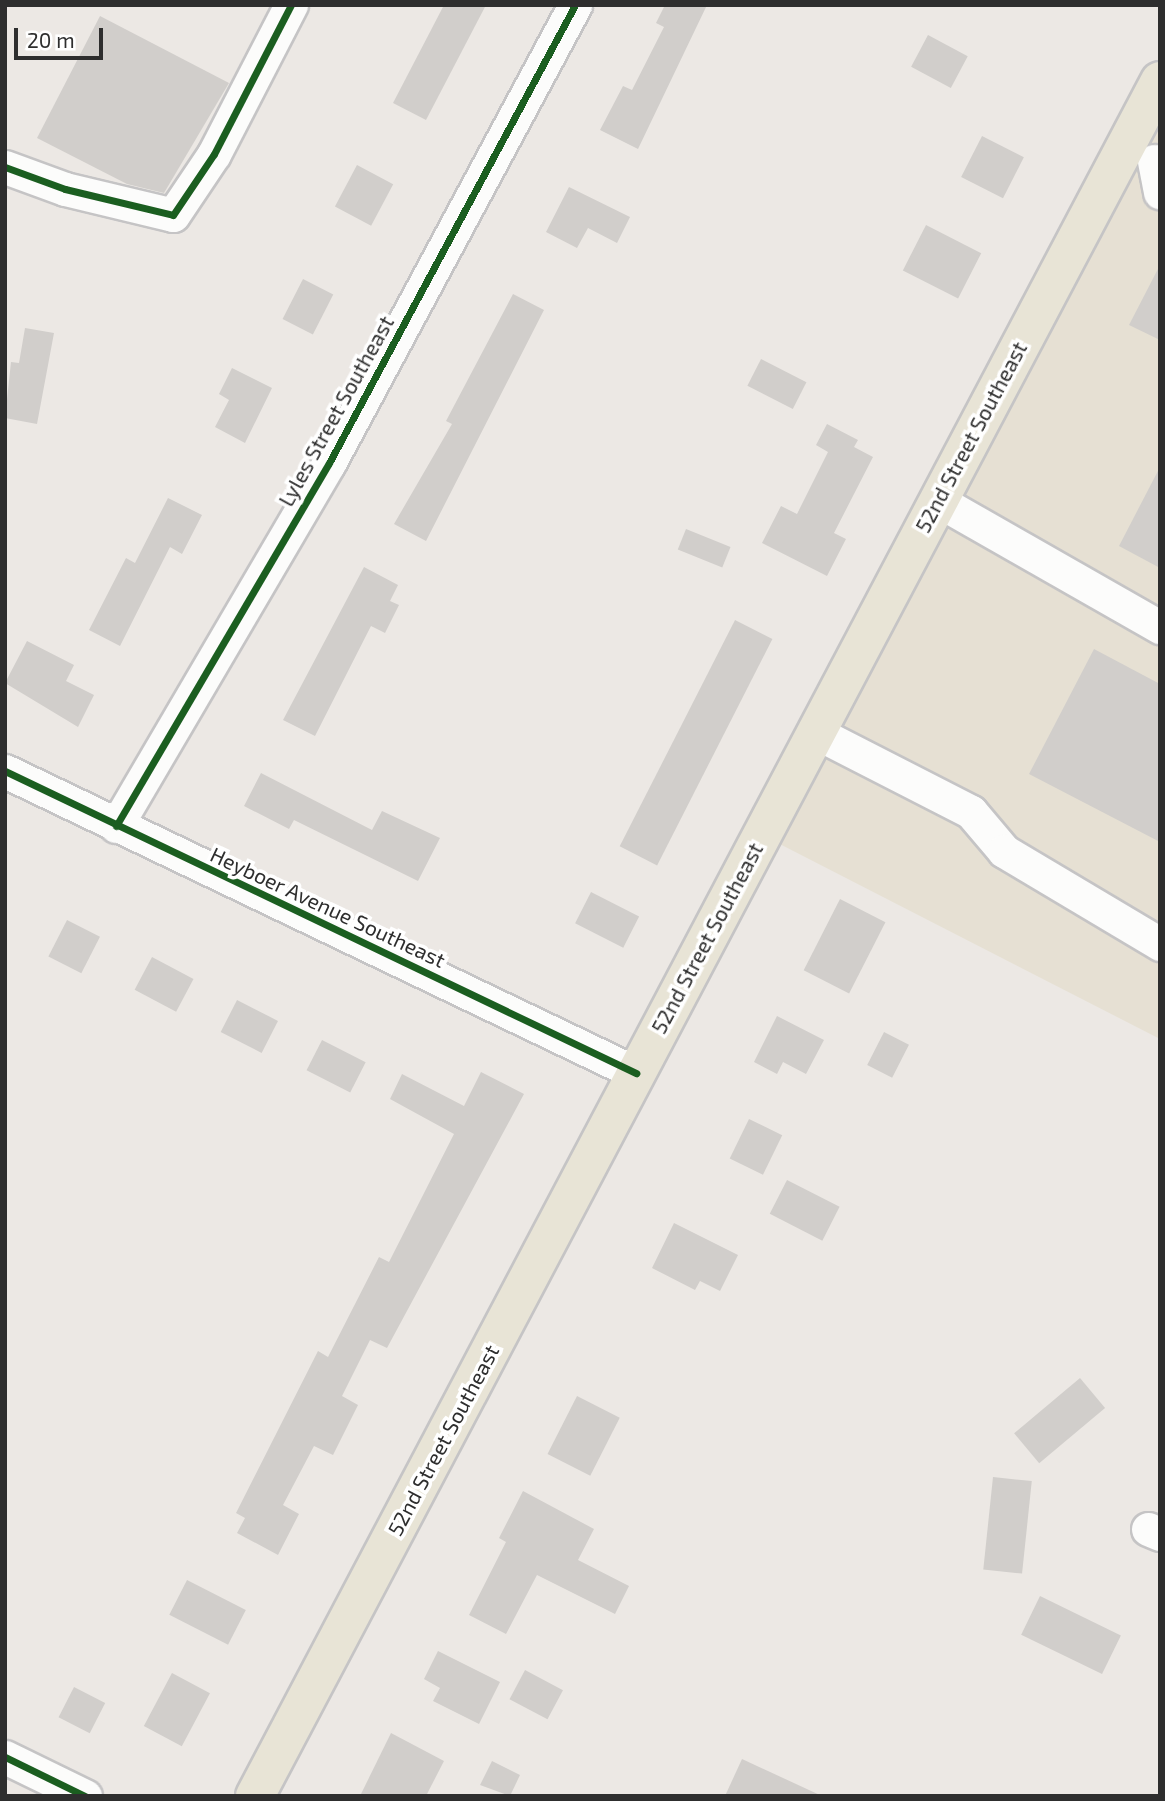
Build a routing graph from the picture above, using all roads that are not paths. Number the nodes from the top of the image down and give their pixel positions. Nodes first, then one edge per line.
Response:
1 (291, 5) edge
2 (575, 5) edge
3 (1160, 81) edge
4 (1150, 164) edge
5 (5, 167) edge
6 (937, 500) junction
7 (1160, 627) edge
8 (815, 732) junction
9 (5, 771) edge
10 (116, 826) junction
11 (1160, 944) edge
12 (636, 1073) junction
13 (5, 1757) edge
14 (85, 1796) edge
15 (255, 1796) edge

1 - 5 street
2 - 10 street, Lyles Street Southeast
3 - 4 main road, 52nd Street Southeast
4 - 6 main road, 52nd Street Southeast
6 - 7 street
6 - 8 main road, 52nd Street Southeast
8 - 11 street
8 - 12 main road, 52nd Street Southeast
9 - 10 street, Heyboer Avenue Southeast
10 - 12 street, Heyboer Avenue Southeast
12 - 15 main road, 52nd Street Southeast
13 - 14 street

